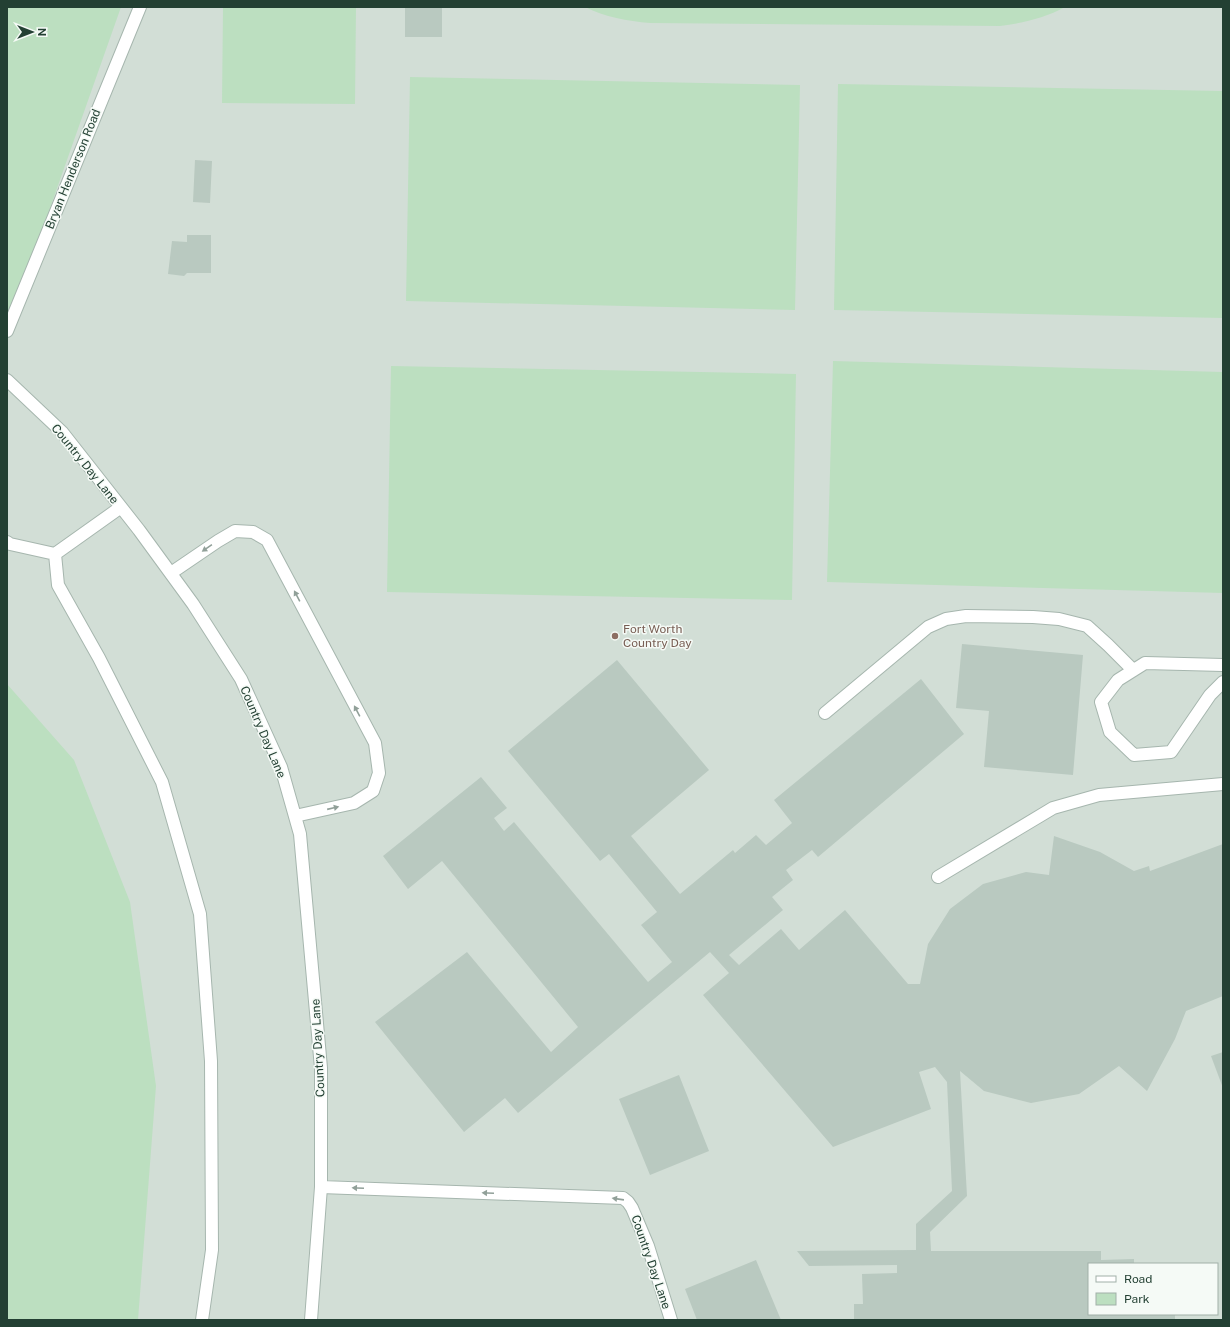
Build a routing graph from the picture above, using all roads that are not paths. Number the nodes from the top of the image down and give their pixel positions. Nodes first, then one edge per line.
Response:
1 (140, 7) edge
2 (7, 331) edge
3 (7, 380) edge
4 (120, 507) junction
5 (7, 542) edge
6 (55, 554) junction
7 (170, 573) junction
8 (1223, 665) edge
9 (1133, 670) junction
10 (1223, 682) edge
11 (825, 713) dead end
12 (1223, 784) edge
13 (295, 816) junction
14 (938, 877) dead end
15 (321, 1187) junction
16 (202, 1320) edge
17 (311, 1320) edge
18 (671, 1320) edge

1 - 2 street, Bryan Henderson Road
3 - 4 street, Country Day Lane
4 - 6 street
4 - 7 street, Country Day Lane
5 - 6 street
6 - 16 street
7 - 13 street, Country Day Lane
13 -> 7 street
8 - 9 street
9 - 10 street
9 - 11 street
12 - 14 street
13 - 15 street, Country Day Lane
15 - 17 street, Country Day Lane
18 -> 15 street, Country Day Lane

